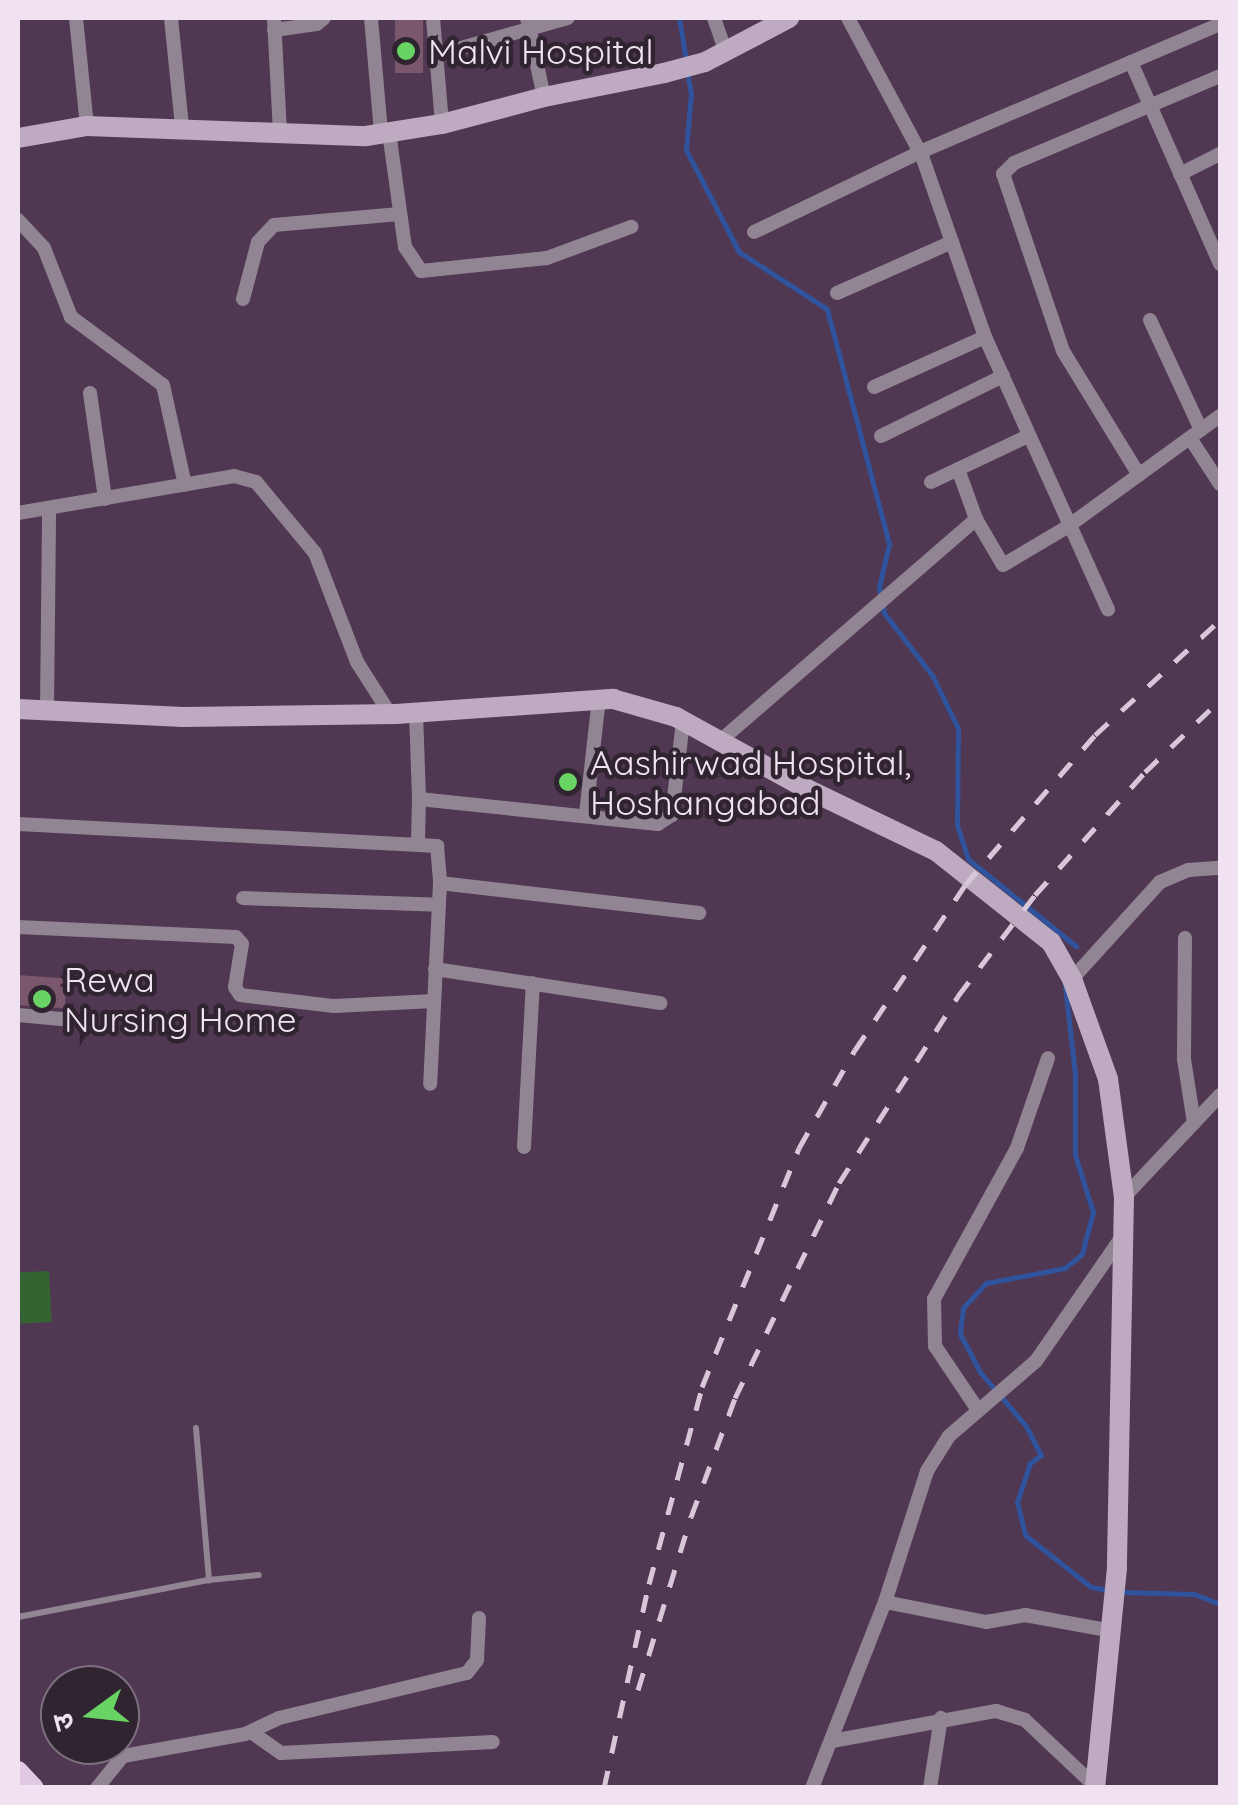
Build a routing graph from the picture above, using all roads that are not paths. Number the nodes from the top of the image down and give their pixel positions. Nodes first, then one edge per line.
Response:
1 (76, 18) edge
2 (171, 18) edge
3 (324, 18) edge
4 (371, 18) edge
5 (433, 18) edge
6 (568, 18) edge
7 (714, 18) edge
8 (789, 18) edge
9 (848, 18) edge
10 (274, 24) edge
11 (528, 24) edge
12 (1220, 24) edge
13 (726, 52) junction
14 (436, 54) junction
15 (1131, 62) junction
16 (1220, 76) edge
17 (544, 97) junction
18 (1150, 107) junction
19 (442, 124) junction
20 (88, 126) junction
21 (182, 127) junction
22 (385, 132) junction
23 (280, 133) junction
24 (18, 138) edge
25 (920, 152) junction
26 (1220, 154) edge
27 (1180, 174) junction
28 (400, 214) junction
29 (18, 220) edge
30 (631, 227) dead end
31 (754, 232) dead end
32 (1214, 232) edge
33 (952, 242) junction
34 (1220, 264) edge
35 (837, 294) dead end
36 (243, 299) dead end
37 (1150, 320) dead end
38 (984, 337) junction
39 (1003, 376) junction
40 (874, 387) dead end
41 (90, 393) dead end
42 (1220, 416) edge
43 (1196, 434) junction
44 (881, 436) dead end
45 (1028, 436) junction
46 (958, 469) junction
47 (1139, 475) junction
48 (931, 482) dead end
49 (1220, 484) edge
50 (186, 485) junction
51 (105, 499) junction
52 (48, 508) junction
53 (18, 513) edge
54 (976, 519) junction
55 (1067, 528) junction
56 (1108, 610) dead end
57 (599, 699) junction
58 (18, 709) edge
59 (48, 710) junction
60 (416, 712) junction
61 (390, 714) junction
62 (683, 721) junction
63 (720, 741) junction
64 (419, 799) junction
65 (586, 814) junction
66 (18, 824) edge
67 (418, 842) junction
68 (1220, 868) edge
69 (440, 883) junction
70 (243, 898) dead end
71 (439, 904) junction
72 (699, 913) dead end
73 (18, 927) edge
74 (1185, 938) dead end
75 (435, 969) junction
76 (1072, 979) junction
77 (533, 983) junction
78 (434, 1001) junction
79 (660, 1003) dead end
80 (18, 1016) edge
81 (72, 1020) dead end
82 (1048, 1058) dead end
83 (430, 1084) dead end
84 (1220, 1095) edge
85 (1194, 1123) junction
86 (524, 1147) dead end
87 (1124, 1197) junction
88 (1122, 1235) junction
89 (984, 1407) junction
90 (196, 1428) dead end
91 (259, 1575) dead end
92 (208, 1580) junction
93 (884, 1602) junction
94 (18, 1617) edge
95 (479, 1618) dead end
96 (1112, 1623) junction
97 (941, 1718) junction
98 (252, 1732) junction
99 (832, 1741) junction
100 (493, 1742) dead end
101 (18, 1772) edge
102 (1095, 1787) edge
103 (34, 1788) edge
104 (96, 1788) edge
105 (812, 1788) edge
106 (930, 1788) edge

1 - 20 street
2 - 21 street
3 - 10 street
4 - 22 street
5 - 14 street
6 - 11 street
7 - 13 street
8 - 13 street
9 - 25 street
10 - 23 street
11 - 14 street
11 - 17 street
12 - 15 street
13 - 17 street
14 - 19 street
15 - 18 street
15 - 25 street
16 - 18 street
17 - 19 street
18 - 27 street
18 - 47 street
19 - 22 street
20 - 21 street
20 - 24 street
21 - 23 street
22 - 23 street
22 - 28 street
25 - 31 street
25 - 33 street
26 - 27 street
27 - 32 street
28 - 30 street
28 - 36 street
29 - 50 street
32 - 34 street
33 - 35 street
33 - 38 street
37 - 43 street
38 - 39 street
38 - 40 street
39 - 44 street
39 - 45 street
41 - 51 street
42 - 43 street
43 - 47 street
43 - 49 street
45 - 46 street
45 - 55 street
46 - 48 street
46 - 54 street
47 - 55 street
50 - 51 street
50 - 61 street
51 - 52 street
52 - 53 street
52 - 59 street
54 - 55 street
54 - 63 street
55 - 56 street
57 - 60 street
57 - 62 street
57 - 65 street
58 - 59 street
59 - 61 street
60 - 61 street
60 - 64 street
62 - 63 street
62 - 65 street
63 - 76 street
64 - 65 street
64 - 67 street
66 - 67 street
67 - 69 street
68 - 76 street
69 - 71 street
69 - 72 street
70 - 71 street
71 - 75 street
73 - 78 street
74 - 85 street
75 - 77 street
75 - 78 street
76 - 87 street
77 - 79 street
77 - 86 street
78 - 83 street
80 - 81 street
82 - 89 street
84 - 85 street
85 - 87 street
87 - 88 street
88 - 89 street
88 - 96 street
89 - 93 street
90 - 92 lane
91 - 92 lane
92 - 94 lane
93 - 96 street
93 - 99 street
95 - 98 street
96 - 102 street
97 - 99 street
97 - 102 street
97 - 106 street
98 - 100 street
98 - 104 street
99 - 105 street
101 - 103 main road

